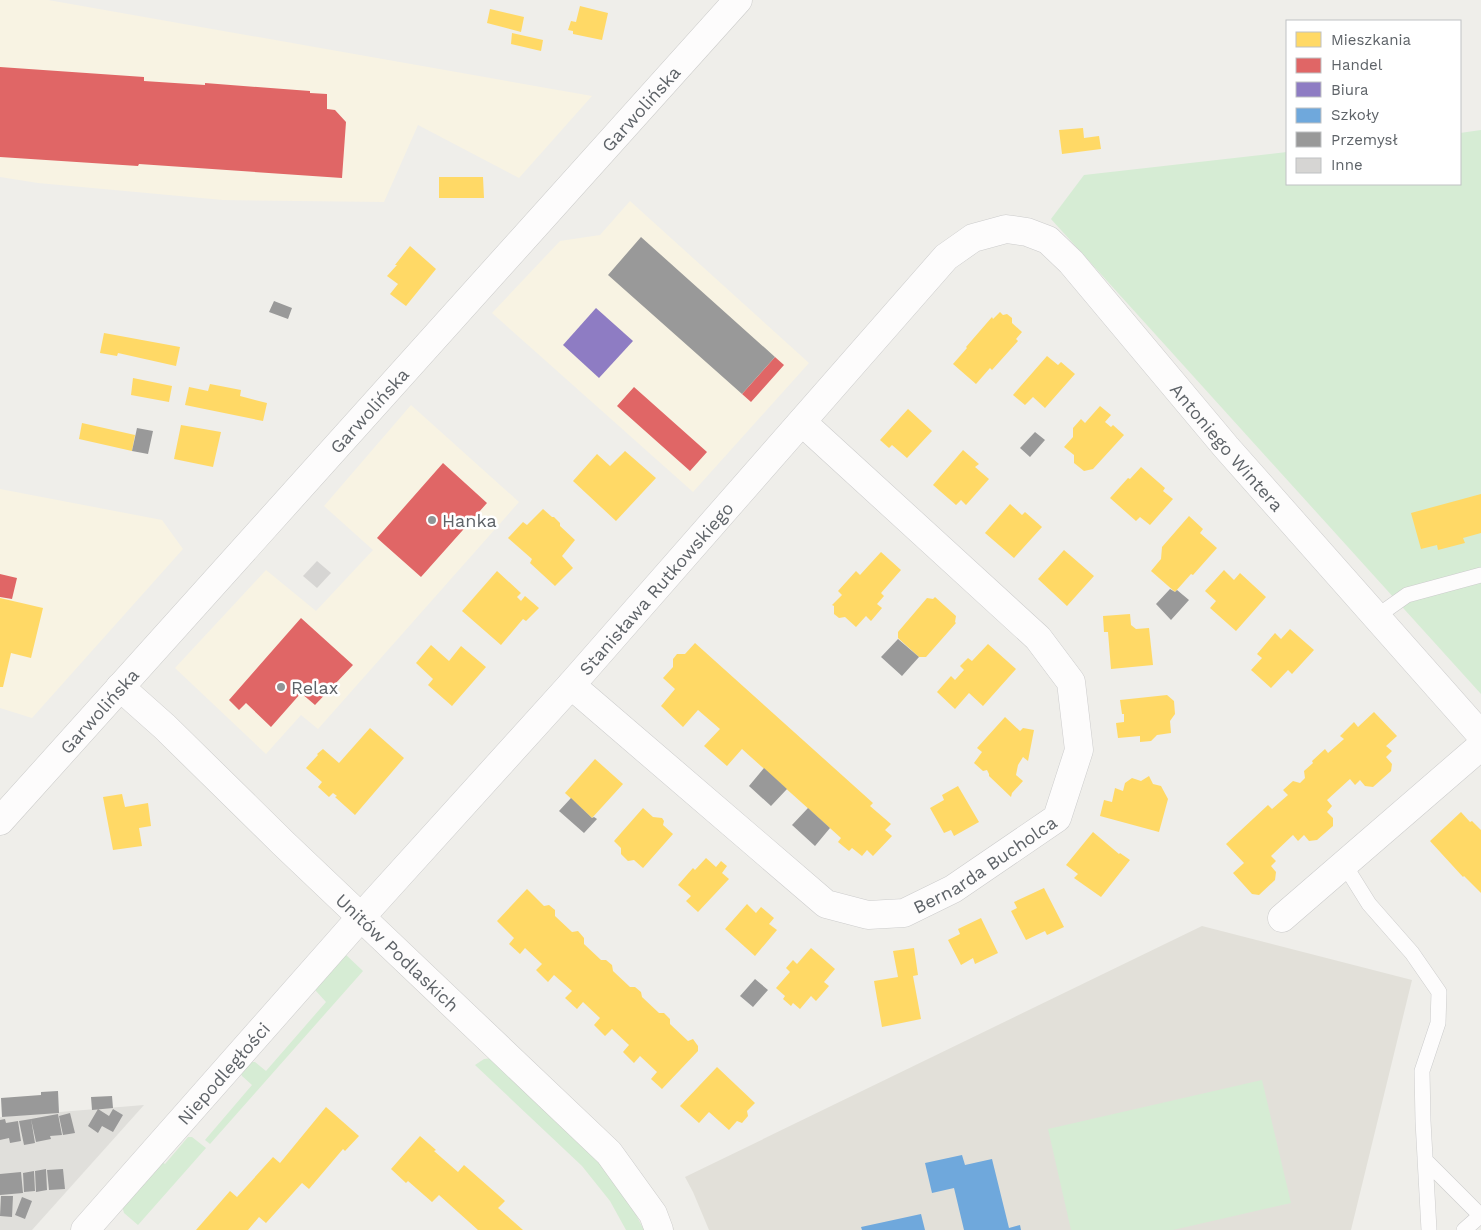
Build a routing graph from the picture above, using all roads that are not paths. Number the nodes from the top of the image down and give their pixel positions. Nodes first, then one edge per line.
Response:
1 (738, 0) edge
2 (946, 257) joint
3 (802, 422) junction
4 (1481, 575) edge
5 (1376, 617) junction
6 (571, 685) junction
7 (120, 687) junction
8 (1481, 735) edge
9 (1481, 746) edge
10 (0, 821) edge
11 (1344, 864) junction
12 (361, 917) junction
13 (1282, 918) dead end
14 (1426, 1162) junction
15 (1481, 1215) edge
16 (85, 1230) edge
17 (659, 1230) edge
18 (1429, 1230) edge
19 (1464, 1230) edge

1 - 7 street, Garwolińska
2 - 3 street, Stanisława Rutkowskiego
2 - 5 street, Antoniego Wintera
3 - 6 street, Stanisława Rutkowskiego
3 - 6 street, Bernarda Bucholca
4 - 5 lane
5 - 8 street, Antoniego Wintera
6 - 12 street, Stanisława Rutkowskiego
7 - 10 street, Garwolińska
7 - 12 street, Unitów Podlaskich
9 - 11 street
11 - 13 street
11 - 14 lane
12 - 16 street, Niepodległości
12 - 17 street, Unitów Podlaskich
14 - 15 lane
14 - 18 lane
15 - 19 lane

